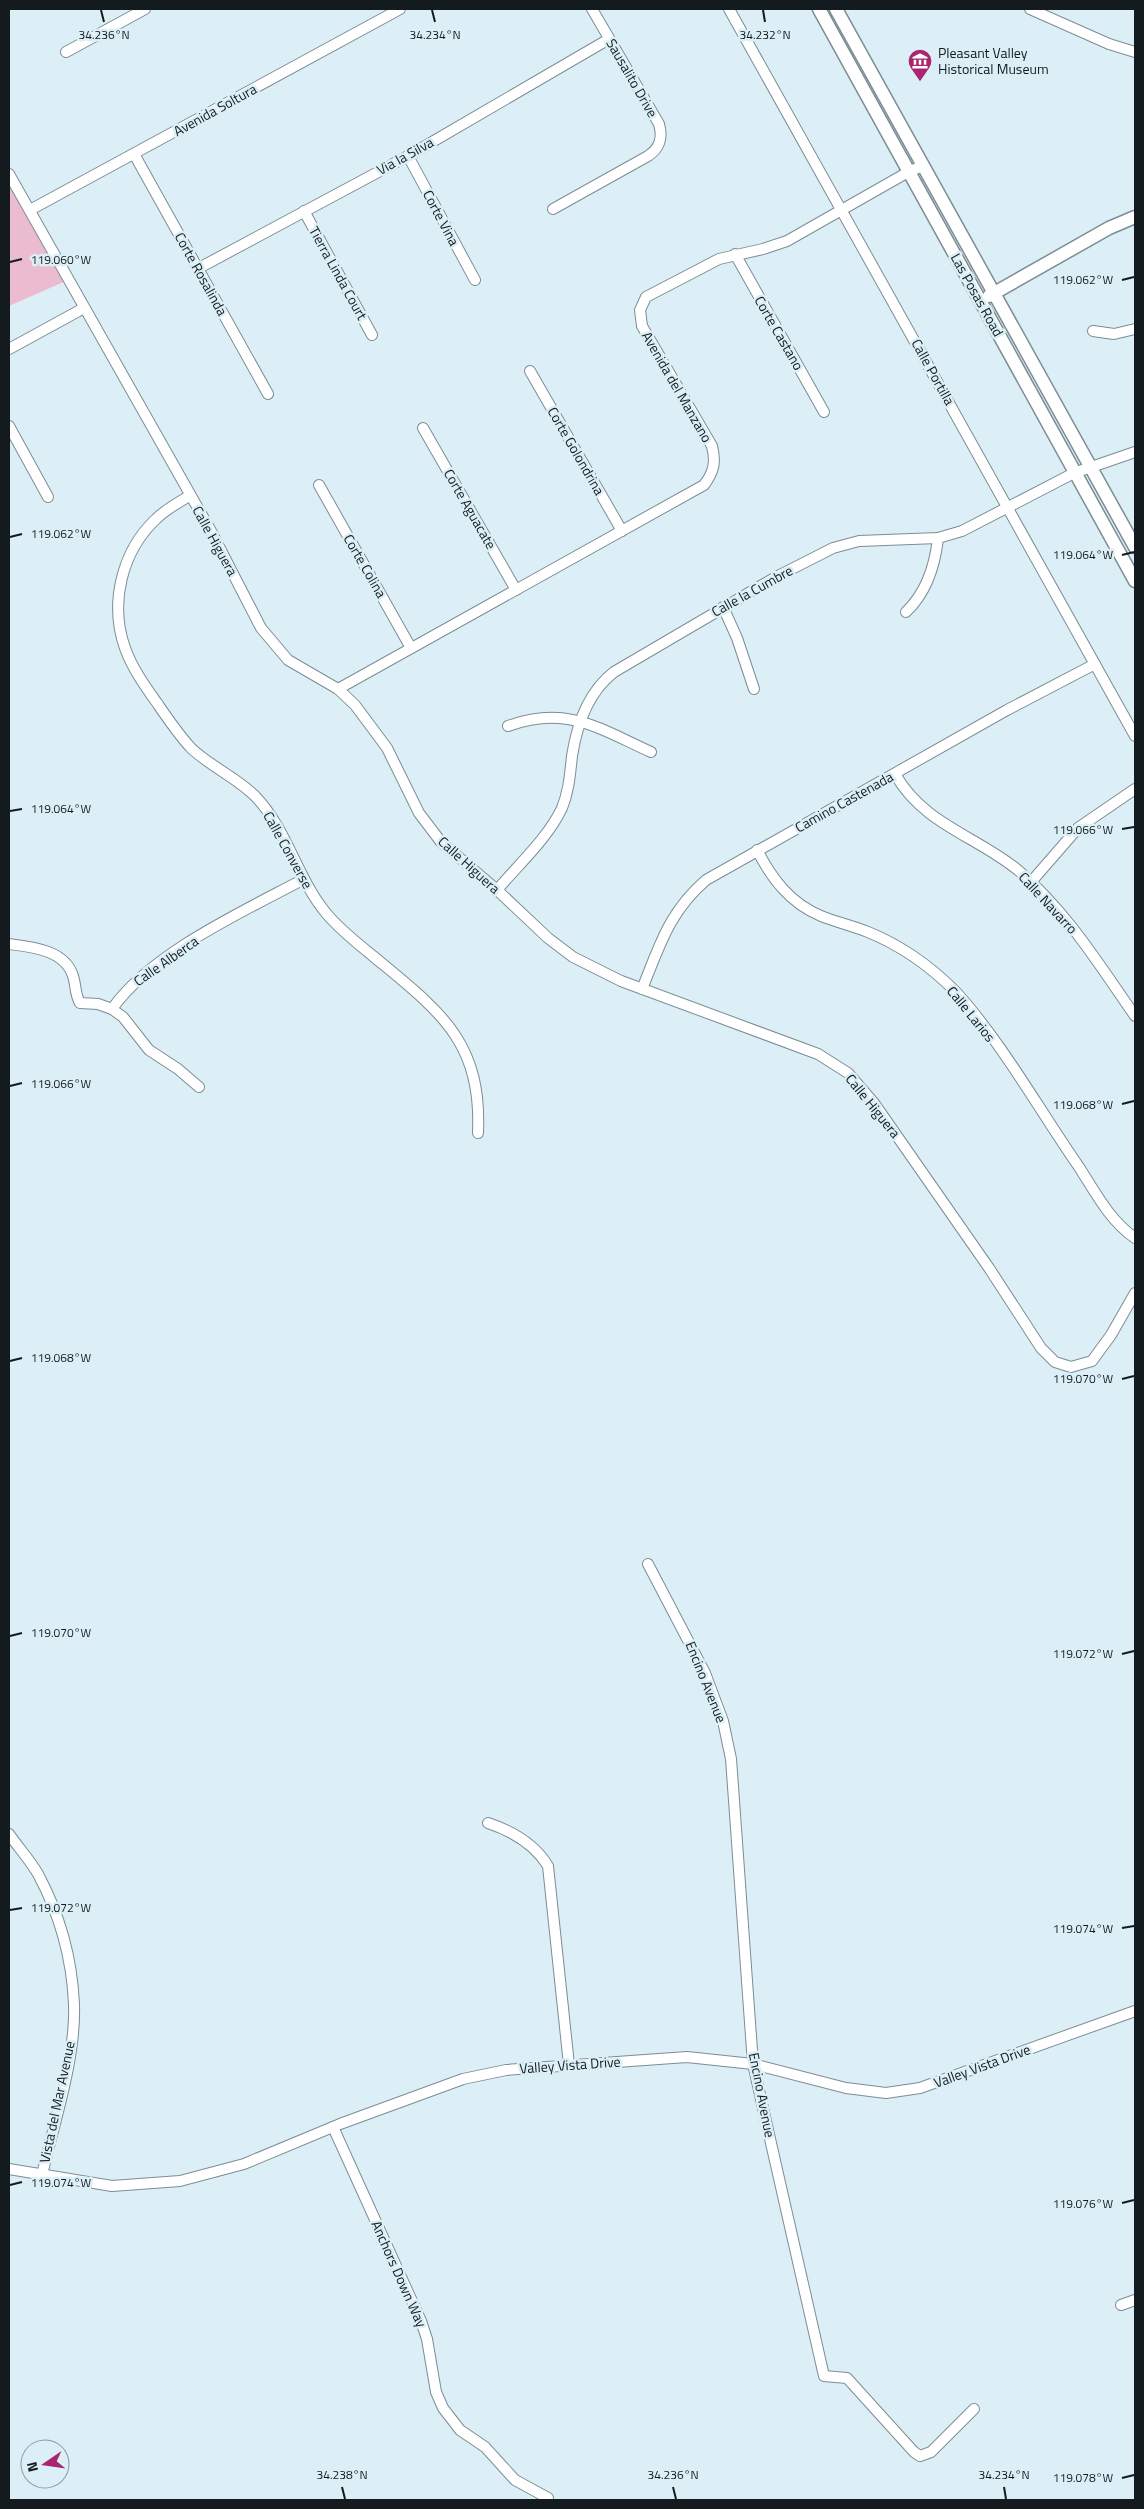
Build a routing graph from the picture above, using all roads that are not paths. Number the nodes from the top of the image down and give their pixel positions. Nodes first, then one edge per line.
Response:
1 (145, 9) edge
2 (400, 9) edge
3 (592, 9) edge
4 (729, 9) edge
5 (820, 9) edge
6 (836, 9) edge
7 (1030, 9) edge
8 (609, 39) junction
9 (66, 52) dead end
10 (1135, 52) edge
11 (134, 154) junction
12 (408, 156) junction
13 (923, 166) junction
14 (910, 171) junction
15 (9, 174) edge
16 (841, 209) junction
17 (30, 210) junction
18 (553, 210) dead end
19 (304, 211) junction
20 (1135, 217) edge
21 (735, 254) junction
22 (199, 268) junction
23 (475, 280) dead end
24 (994, 293) junction
25 (980, 302) junction
26 (84, 308) junction
27 (1135, 329) edge
28 (1093, 331) dead end
29 (372, 335) dead end
30 (9, 349) edge
31 (530, 371) dead end
32 (268, 394) dead end
33 (824, 412) dead end
34 (9, 426) edge
35 (423, 428) dead end
36 (1135, 452) edge
37 (1090, 466) junction
38 (1074, 472) junction
39 (319, 485) dead end
40 (189, 496) junction
41 (48, 497) dead end
42 (1008, 507) junction
43 (622, 531) junction
44 (938, 538) junction
45 (1135, 547) edge
46 (1135, 581) edge
47 (516, 590) junction
48 (723, 607) junction
49 (906, 612) dead end
50 (411, 648) junction
51 (1095, 664) junction
52 (338, 689) junction
53 (754, 689) dead end
54 (580, 722) junction
55 (508, 726) dead end
56 (1135, 736) edge
57 (652, 752) dead end
58 (895, 774) junction
59 (1135, 788) edge
60 (757, 850) junction
61 (304, 879) junction
62 (1031, 882) junction
63 (497, 890) junction
64 (9, 944) edge
65 (642, 989) junction
66 (112, 1009) junction
67 (1135, 1016) edge
68 (199, 1087) dead end
69 (478, 1133) dead end
70 (1135, 1238) edge
71 (1135, 1293) edge
72 (648, 1564) dead end
73 (488, 1823) dead end
74 (9, 1834) edge
75 (1135, 2011) edge
76 (753, 2064) junction
77 (569, 2066) junction
78 (333, 2126) junction
79 (9, 2169) edge
80 (42, 2176) junction
81 (1135, 2300) edge
82 (1121, 2305) dead end
83 (974, 2409) dead end
84 (548, 2498) dead end

1 - 9 street
2 - 11 street, Avenida Soltura
3 - 8 street, Sausalito Drive
4 - 16 street, Calle Portilla
5 - 14 main road, Las Posas Road
6 - 13 main road, Las Posas Road
7 - 10 street
8 - 12 street, Via la Silva
8 - 18 street, Sausalito Drive
11 - 17 street, Avenida Soltura
11 - 22 street, Corte Rosalinda
12 - 19 street, Via la Silva
12 - 23 street, Corte Vina
13 - 14 street, Avenida del Manzano
13 - 24 main road, Las Posas Road
14 - 16 street, Avenida del Manzano
14 - 25 main road, Las Posas Road
15 - 17 street, Calle Higuera
16 - 21 street, Avenida del Manzano
16 - 42 street, Calle Portilla
17 - 26 street, Calle Higuera
19 - 22 street, Via la Silva
19 - 29 street, Tierra Linda Court
20 - 24 main road
21 - 33 street, Corte Castano
21 - 43 street, Avenida del Manzano
22 - 32 street, Corte Rosalinda
24 - 25 main road
24 - 37 main road, Las Posas Road
25 - 38 main road, Las Posas Road
26 - 30 street
26 - 40 street, Calle Higuera
27 - 28 street
31 - 43 street, Corte Golondrina
34 - 41 street
35 - 47 street, Corte Aguacate
36 - 37 street, Calle la Cumbre
37 - 38 street, Calle la Cumbre
37 - 45 main road, Las Posas Road
38 - 42 street, Calle la Cumbre
38 - 46 main road, Las Posas Road
39 - 50 street, Corte Colina
40 - 52 street, Calle Higuera
40 - 61 street, Calle Converse
42 - 44 street, Calle la Cumbre
42 - 51 street, Calle Portilla
43 - 47 street, Avenida del Manzano
44 - 48 street, Calle la Cumbre
44 - 49 street
47 - 50 street, Avenida del Manzano
48 - 53 street
48 - 54 street, Calle la Cumbre
50 - 52 street, Avenida del Manzano
51 - 56 street, Calle Portilla
51 - 58 street, Camino Castenada
52 - 63 street, Calle Higuera
54 - 55 street
54 - 57 street
54 - 63 street, Calle la Cumbre
58 - 60 street, Camino Castenada
58 - 62 street, Calle Navarro
59 - 62 street
60 - 65 street, Camino Castenada
60 - 70 street, Calle Larios
61 - 66 street, Calle Alberca
61 - 69 street, Calle Converse
62 - 67 street, Calle Navarro
63 - 65 street, Calle Higuera
64 - 66 street
65 - 71 street, Calle Higuera
66 - 68 street
72 - 76 street, Encino Avenue
73 - 77 street
74 - 80 street, Vista del Mar Avenue
75 - 76 street, Valley Vista Drive
76 - 77 street, Valley Vista Drive
76 - 83 street, Encino Avenue
77 - 78 street, Valley Vista Drive
78 - 80 street, Valley Vista Drive
78 - 84 street, Anchors Down Way
79 - 80 street, Valley Vista Drive
81 - 82 street

